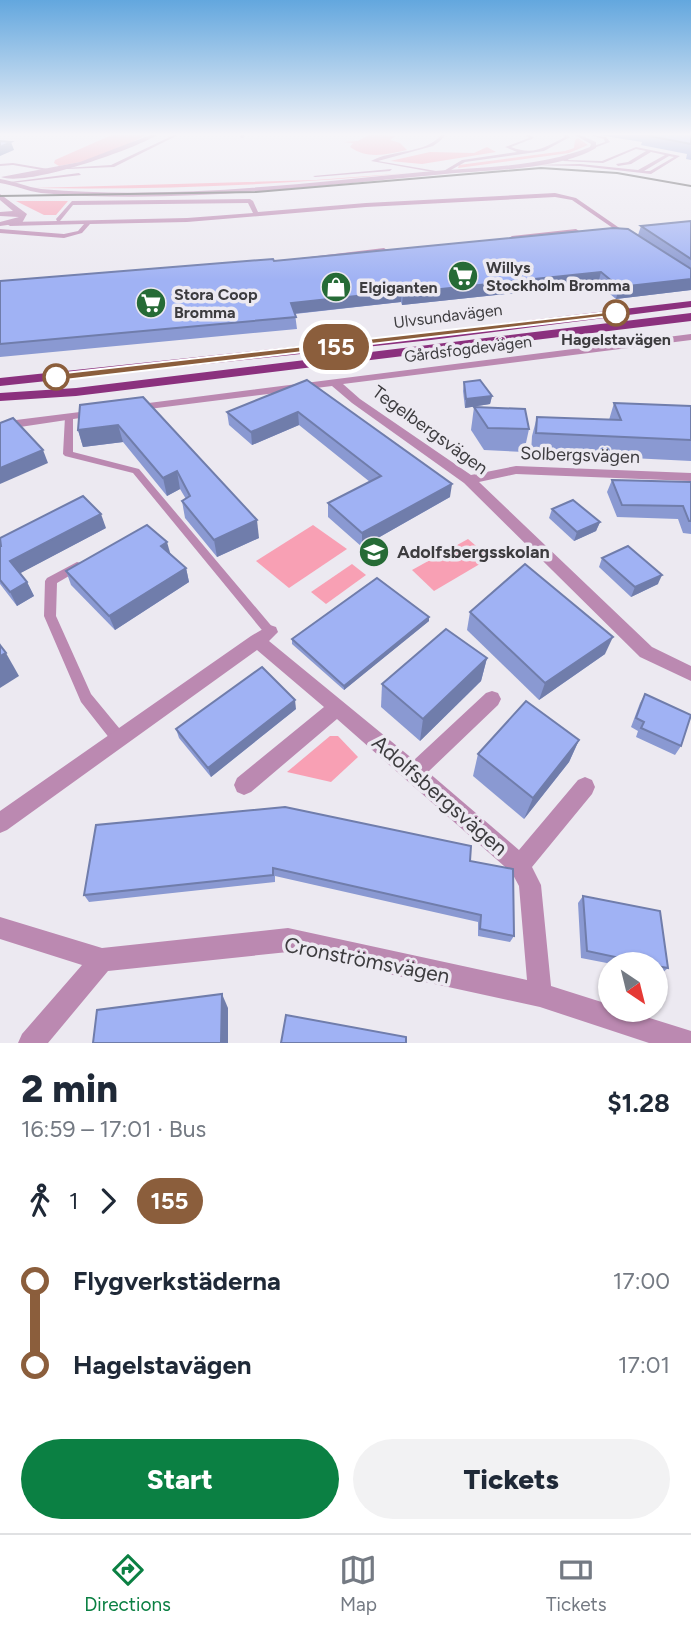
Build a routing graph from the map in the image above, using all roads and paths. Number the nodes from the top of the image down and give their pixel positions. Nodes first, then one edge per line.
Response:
1 (13, 183) edge
2 (336, 183) edge
3 (519, 191) dead end
4 (526, 195) junction
5 (2, 198) edge
6 (0, 214) edge
7 (21, 214) junction
8 (256, 214) junction
9 (58, 220) junction
10 (10, 223) junction
11 (86, 223) junction
12 (0, 224) edge
13 (0, 231) edge
14 (584, 231) edge
15 (606, 233) edge
16 (630, 233) junction
17 (499, 240) edge
18 (640, 244) edge
19 (396, 249) edge
20 (287, 262) edge
21 (691, 304) edge
22 (691, 317) edge
23 (691, 337) edge
24 (678, 339) junction
25 (691, 345) edge
26 (0, 382) edge
27 (334, 382) junction
28 (0, 397) edge
29 (69, 416) junction
30 (0, 425) edge
31 (691, 477) edge
32 (468, 480) junction
33 (86, 561) edge
34 (264, 637) junction
35 (691, 674) edge
36 (492, 699) dead end
37 (338, 707) junction
38 (119, 739) junction
39 (414, 773) junction
40 (244, 785) dead end
41 (584, 787) dead end
42 (0, 823) edge
43 (520, 865) junction
44 (0, 928) edge
45 (102, 960) junction
46 (540, 995) junction
47 (684, 1042) edge
48 (31, 1043) edge

1 - 2 street
3 - 4 lane
4 - 8 lane
4 - 16 lane
5 - 6 street
5 - 7 street
6 - 7 street
7 - 9 lane
7 - 10 street
8 - 9 lane
8 - 11 lane
9 - 11 lane
10 - 11 lane
10 - 12 street
11 - 13 lane
14 - 17 lane
15 - 16 lane
16 - 18 lane
19 - 20 lane
21 - 26 main road, Ulvsundavägen
22 - 28 main road, Ulvsundavägen
23 - 24 street, Gårdsfogdevägen
24 - 25 street
24 - 27 street, Gårdsfogdevägen
27 - 29 street, Gårdsfogdevägen
27 - 32 street, Tegelbergsvägen
29 - 30 street, Gårdsfogdevägen
29 - 34 lane
31 - 32 street, Solbergsvägen
32 - 35 street, Tegelbergsvägen
33 - 38 lane
34 - 37 street, Adolfsbergsvägen
34 - 38 street
36 - 39 street
37 - 39 street, Adolfsbergsvägen
37 - 40 street
38 - 42 street
39 - 43 street, Adolfsbergsvägen
41 - 43 street
43 - 46 street, Adolfsbergsvägen
44 - 45 street, Cronströmsvägen
45 - 46 street, Cronströmsvägen
45 - 48 street
46 - 47 street, Cronströmsvägen

